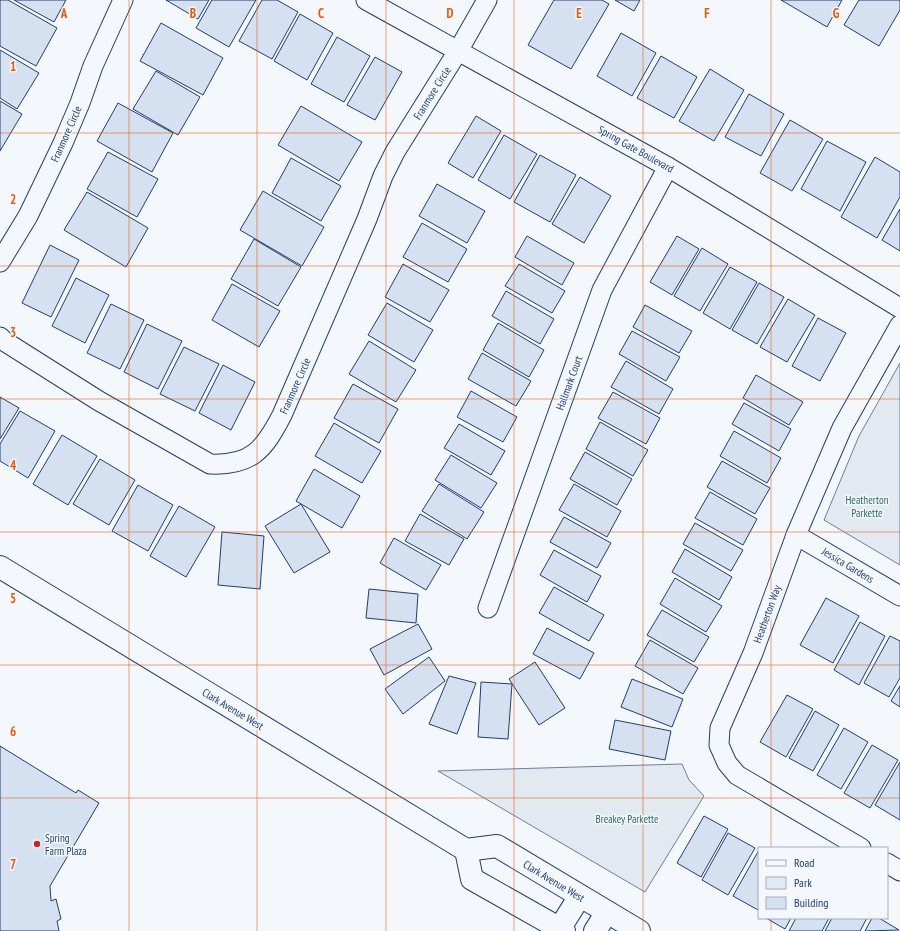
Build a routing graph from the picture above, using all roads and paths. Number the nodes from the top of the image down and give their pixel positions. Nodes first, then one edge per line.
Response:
1 (122, 0) edge
2 (366, 0) edge
3 (488, 0) edge
4 (458, 51) junction
5 (668, 167) junction
6 (0, 262) edge
7 (900, 308) edge
8 (900, 325) edge
9 (0, 337) edge
10 (796, 535) junction
11 (0, 568) edge
12 (900, 596) edge
13 (488, 608) dead end
14 (859, 847) edge
15 (466, 850) junction
16 (888, 864) edge
17 (900, 871) edge
18 (580, 896) junction
19 (607, 912) junction
20 (560, 930) edge
21 (595, 931) edge
22 (639, 931) edge

1 - 6 street, Franmore Circle
2 - 4 street, Spring Gate Boulevard
3 - 4 street, Franmore Circle
4 - 5 street, Spring Gate Boulevard
4 - 9 street, Franmore Circle
5 - 7 street, Spring Gate Boulevard
5 - 13 street, Hallmark Court
8 - 10 street, Heatherton Way
10 - 12 street, Jessica Gardens
10 - 14 street, Heatherton Way
11 - 15 street, Clark Avenue West
15 - 18 street, Clark Avenue West
15 - 20 street
16 - 17 street
18 - 19 street, Clark Avenue West
18 - 20 street
19 - 21 street
19 - 22 street, Clark Avenue West

